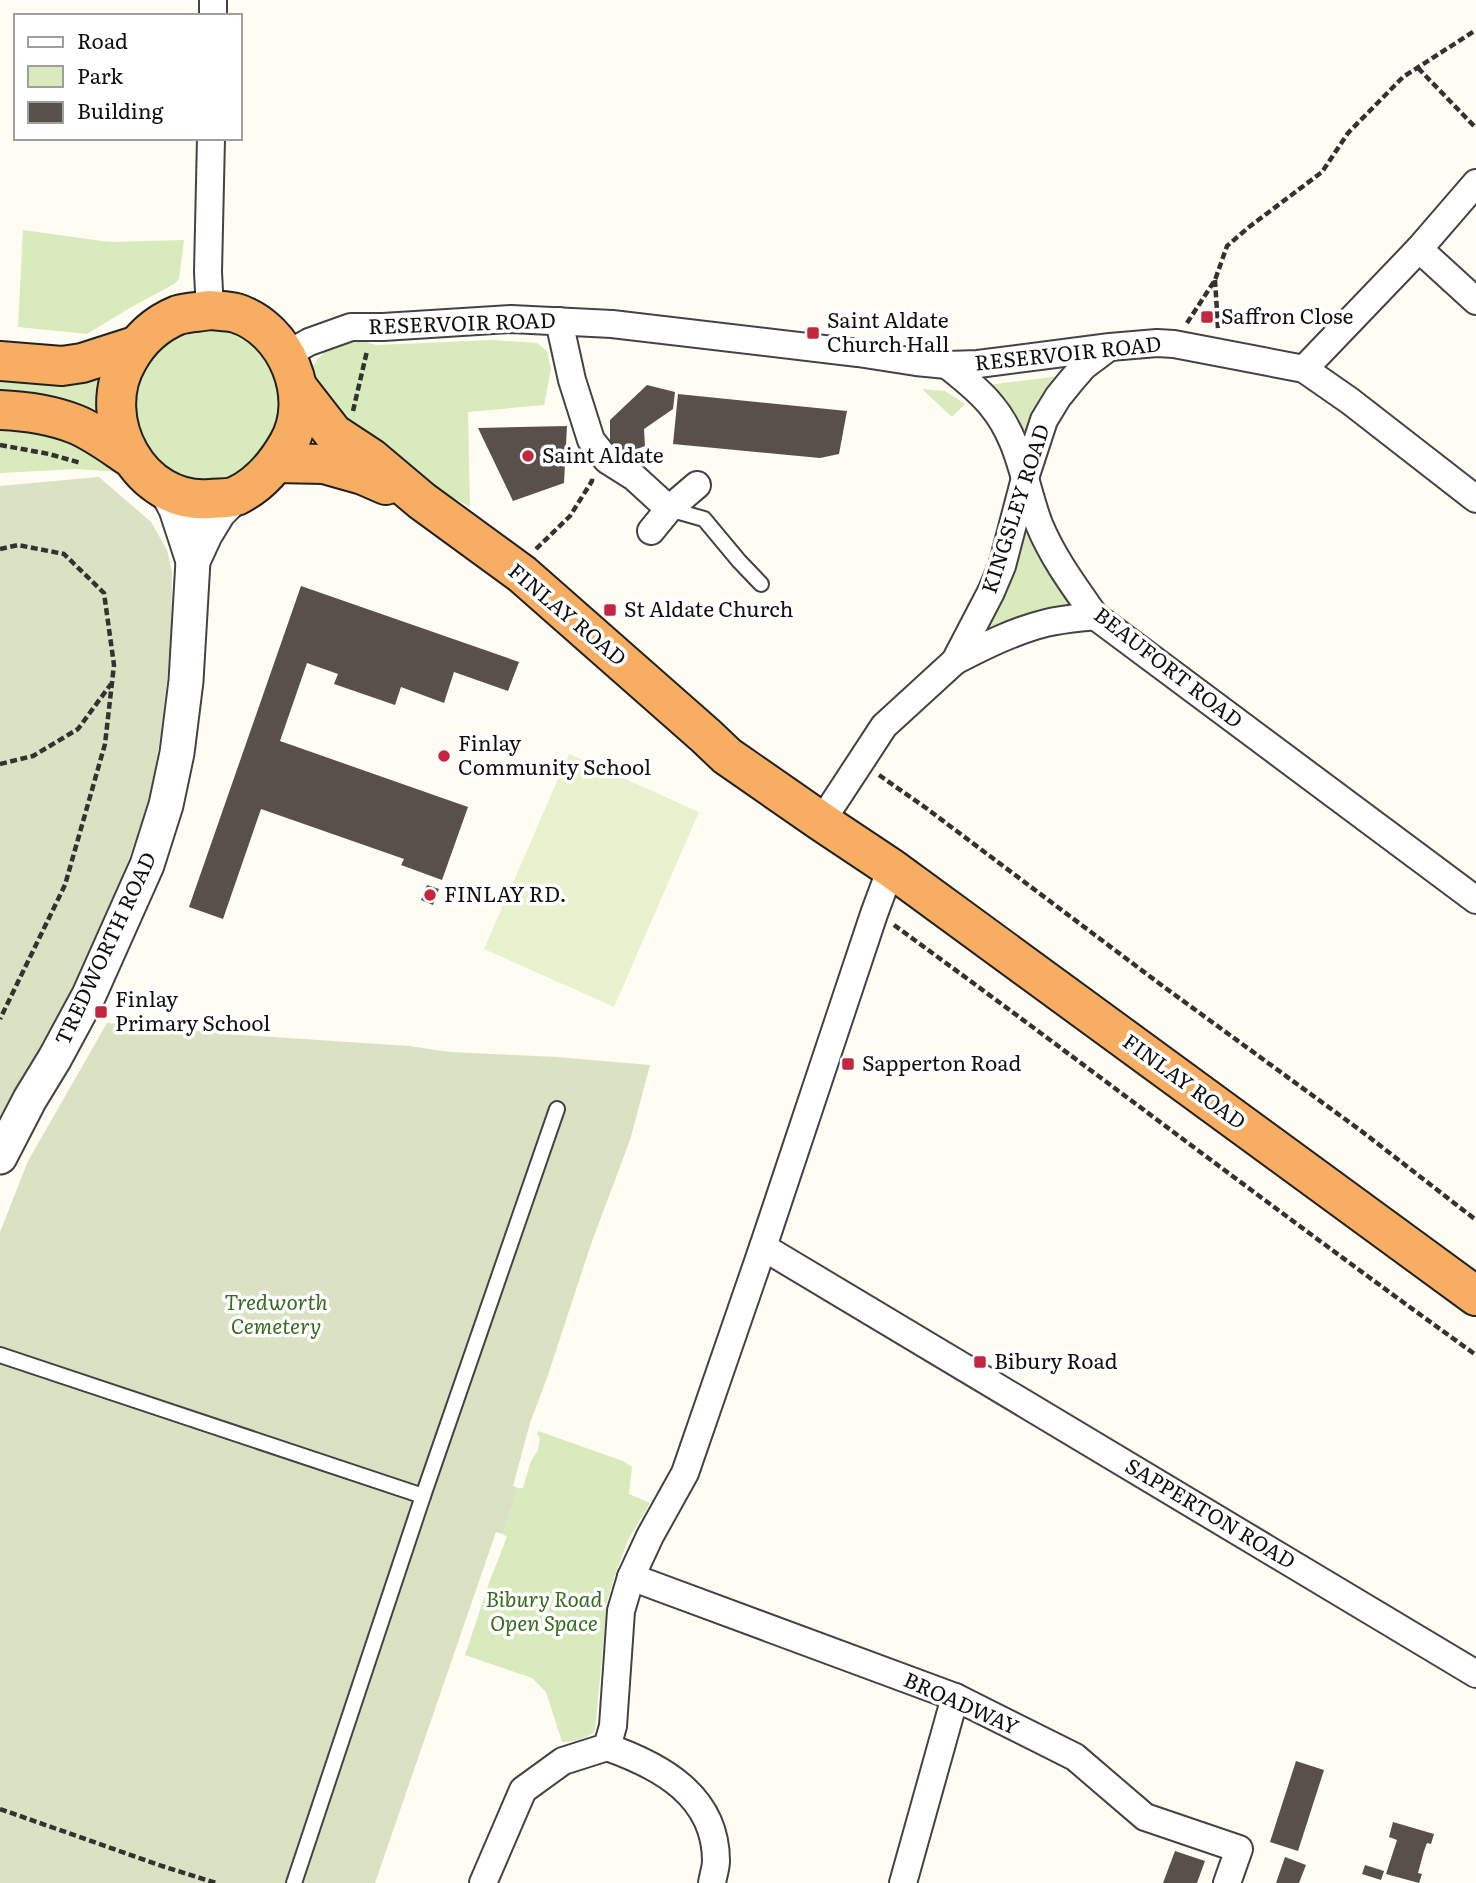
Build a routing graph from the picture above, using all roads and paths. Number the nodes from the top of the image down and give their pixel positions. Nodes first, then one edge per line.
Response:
1 (1476, 30) edge
2 (1418, 68) junction
3 (1476, 128) edge
4 (211, 140) edge
5 (1476, 183) edge
6 (1419, 249) junction
7 (1215, 279) junction
8 (1476, 301) edge
9 (210, 310) junction
10 (559, 321) junction
11 (1174, 344) junction
12 (135, 346) junction
13 (1110, 347) junction
14 (1219, 352) junction
15 (0, 362) edge
16 (947, 365) junction
17 (1304, 369) junction
18 (292, 372) junction
19 (0, 410) edge
20 (591, 440) junction
21 (0, 445) edge
22 (131, 458) junction
23 (276, 463) junction
24 (86, 465) dead end
25 (1025, 478) junction
26 (697, 485) dead end
27 (165, 488) junction
28 (234, 497) junction
29 (1476, 499) edge
30 (422, 501) junction
31 (669, 509) junction
32 (651, 531) dead end
33 (0, 549) edge
34 (193, 561) junction
35 (522, 574) junction
36 (761, 584) dead end
37 (1095, 616) junction
38 (955, 661) junction
39 (111, 684) junction
40 (706, 736) junction
41 (861, 762) junction
42 (0, 764) edge
43 (829, 810) junction
44 (891, 867) junction
45 (1476, 900) edge
46 (874, 914) junction
47 (0, 1018) edge
48 (557, 1109) dead end
49 (0, 1157) edge
50 (1476, 1220) edge
51 (763, 1247) junction
52 (1476, 1296) edge
53 (0, 1355) edge
54 (1476, 1355) edge
55 (423, 1496) junction
56 (631, 1577) junction
57 (1476, 1674) edge
58 (955, 1697) junction
59 (607, 1747) junction
60 (0, 1809) edge
61 (216, 1883) edge
62 (294, 1883) edge
63 (484, 1883) edge
64 (712, 1883) edge
65 (903, 1883) edge
66 (1227, 1883) edge

1 - 2 path
2 - 3 path
2 - 7 path
4 - 9 street
5 - 6 street
6 - 8 street
6 - 17 street
7 - 11 path
7 - 14 path
9 - 12 highway
9 - 18 highway
10 - 16 street, RESERVOIR ROAD
10 - 18 street, RESERVOIR ROAD
10 - 20 street
11 - 13 street, RESERVOIR ROAD
11 - 14 street, RESERVOIR ROAD
12 - 15 highway
12 - 22 highway
13 - 16 street, RESERVOIR ROAD
13 - 25 street, KINGSLEY ROAD
14 - 17 street, RESERVOIR ROAD
16 - 25 street, BEAUFORT ROAD
17 - 29 street, RESERVOIR ROAD
18 - 23 highway
18 - 30 highway, FINLAY ROAD
19 - 22 highway
20 - 31 street
20 - 35 path
21 - 24 path
22 - 27 highway
23 - 28 highway
23 - 30 highway, FINLAY ROAD
25 - 37 street, BEAUFORT ROAD
25 - 38 street, KINGSLEY ROAD
26 - 31 street
27 - 28 highway
27 - 34 street, TREDWORTH ROAD
28 - 34 street, TREDWORTH ROAD
30 - 35 highway, FINLAY ROAD
31 - 32 street
31 - 36 lane
33 - 39 path
34 - 49 street, TREDWORTH ROAD
35 - 40 highway, FINLAY ROAD
37 - 38 street
37 - 45 street, BEAUFORT ROAD
38 - 41 street, KINGSLEY ROAD
39 - 42 path
39 - 47 path
40 - 43 highway
40 - 44 highway, FINLAY ROAD
41 - 43 street, KINGSLEY ROAD
41 - 50 path
43 - 44 highway
44 - 46 street
44 - 52 highway, FINLAY ROAD
46 - 51 street
46 - 54 path
48 - 55 lane
51 - 56 street
51 - 57 street, SAPPERTON ROAD
53 - 55 lane
55 - 62 lane
56 - 58 street, BROADWAY
56 - 59 street
58 - 65 street
58 - 66 street, BROADWAY
59 - 63 street
59 - 64 street
60 - 61 path

